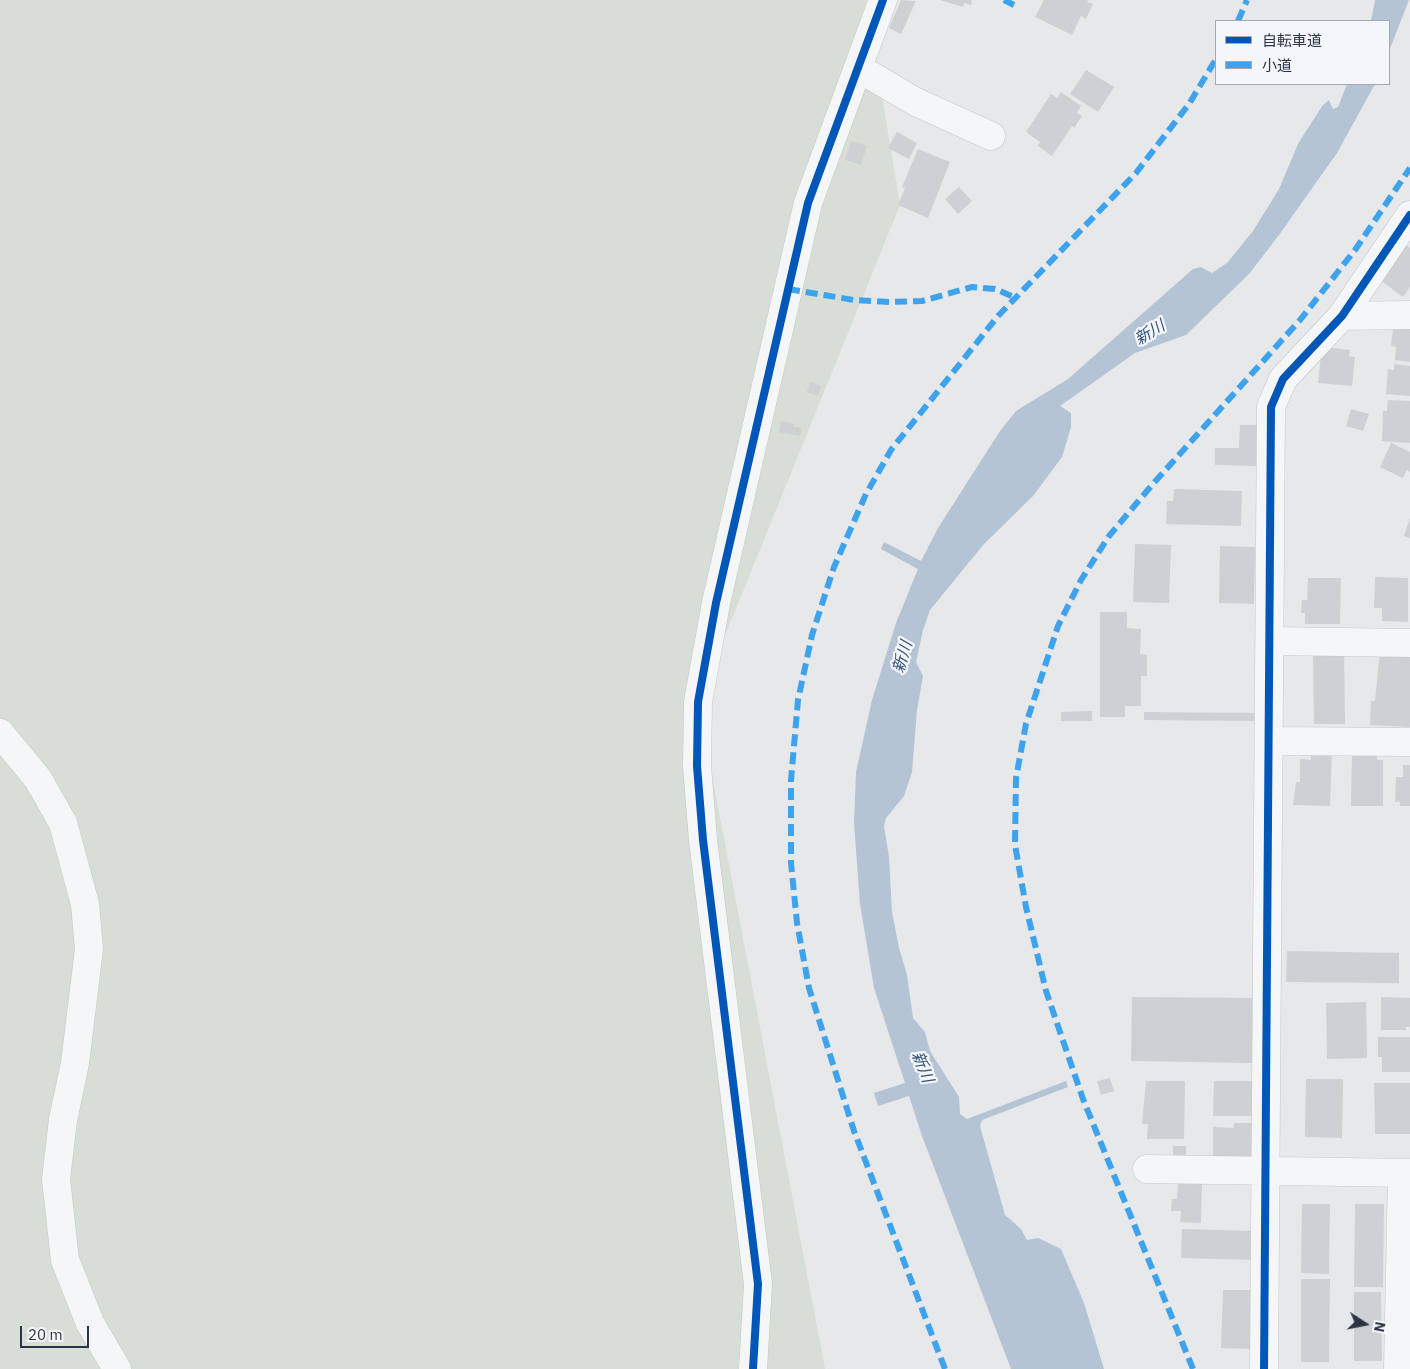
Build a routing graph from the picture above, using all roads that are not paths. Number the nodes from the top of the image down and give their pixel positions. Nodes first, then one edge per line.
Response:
1 (883, 0) edge
2 (858, 68) junction
3 (991, 136) dead end
4 (1410, 215) edge
5 (1410, 315) edge
6 (1342, 316) junction
7 (1270, 641) junction
8 (1410, 643) edge
9 (0, 733) edge
10 (1269, 742) junction
11 (1410, 742) edge
12 (1147, 1169) dead end
13 (1267, 1171) junction
14 (1406, 1173) edge
15 (117, 1369) edge
16 (753, 1369) edge
17 (1264, 1369) edge
18 (1398, 1369) edge

1 - 2 street
2 - 3 street
2 - 16 street
4 - 6 street
5 - 6 street
6 - 7 street
7 - 8 street
7 - 10 street
9 - 15 street
10 - 11 street
10 - 13 street
12 - 13 street
13 - 14 street
13 - 17 street
14 - 18 street

